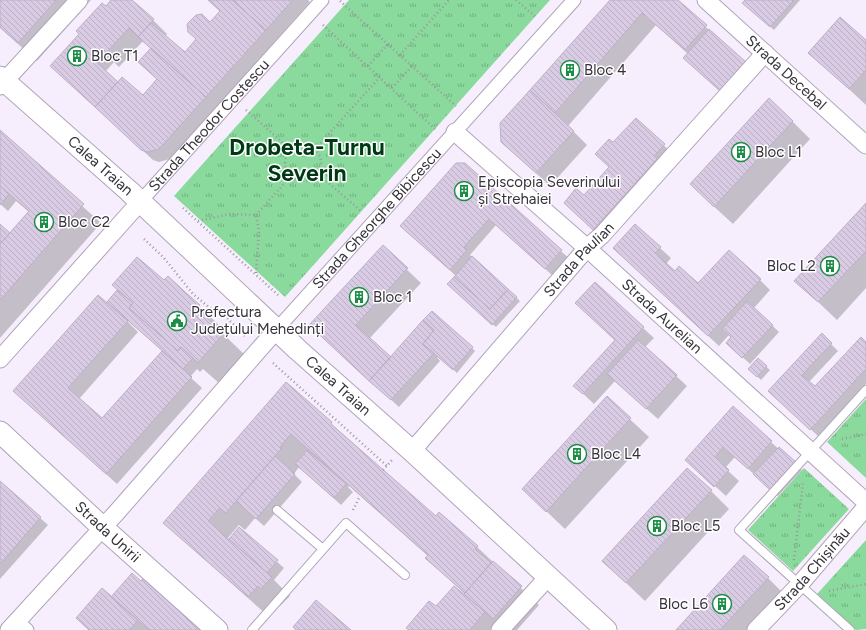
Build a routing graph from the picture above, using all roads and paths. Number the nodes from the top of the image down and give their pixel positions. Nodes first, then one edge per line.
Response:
1 (79, 0) edge
2 (322, 0) edge
3 (339, 0) edge
4 (449, 0) edge
5 (516, 0) edge
6 (574, 0) edge
7 (706, 0) edge
8 (310, 13) junction
9 (548, 28) junction
10 (388, 44) junction
11 (765, 53) junction
12 (400, 56) junction
13 (368, 66) junction
14 (412, 66) junction
15 (380, 77) junction
16 (2, 81) edge
17 (392, 88) junction
18 (234, 98) junction
19 (468, 118) junction
20 (451, 136) junction
21 (866, 145) edge
22 (315, 149) junction
23 (291, 150) junction
24 (317, 173) junction
25 (291, 176) junction
26 (140, 202) junction
27 (183, 208) dead end
28 (256, 215) junction
29 (198, 221) junction
30 (373, 222) junction
31 (587, 248) junction
32 (256, 275) junction
33 (278, 295) dead end
34 (277, 329) junction
35 (0, 359) edge
36 (866, 390) edge
37 (0, 432) edge
38 (412, 450) junction
39 (805, 455) junction
40 (866, 502) edge
41 (866, 507) edge
42 (277, 510) dead end
43 (103, 528) junction
44 (323, 549) junction
45 (405, 575) dead end
46 (548, 577) junction
47 (866, 584) edge
48 (802, 586) junction
49 (18, 627) edge
50 (217, 630) edge
51 (252, 630) edge
52 (500, 630) edge
53 (606, 630) edge
54 (756, 630) edge
55 (850, 630) edge

1 - 16 street
2 - 8 street, Strada Theodor Costescu
3 - 10 path
4 - 12 path
5 - 9 path
6 - 9 street, Strada Gheorghe Bibicescu
7 - 11 street, Strada Decebal
8 - 13 path
8 - 18 street, Strada Theodor Costescu
9 - 19 street, Strada Gheorghe Bibicescu
10 - 12 path
10 - 13 path
11 - 21 street, Strada Decebal
11 - 31 street, Strada Paulian
12 - 14 path
13 - 15 path
14 - 17 path
14 - 19 path
15 - 17 path
15 - 22 path
16 - 26 street, Calea Traian
17 - 20 path
18 - 23 path
18 - 26 street, Strada Theodor Costescu
19 - 20 street, Strada Gheorghe Bibicescu
20 - 30 street, Strada Gheorghe Bibicescu
20 - 31 street, Strada Aurelian
22 - 23 path
22 - 24 path
23 - 25 path
24 - 25 path
24 - 30 path
25 - 28 path
26 - 34 street, Calea Traian
26 - 35 street, Strada Theodor Costescu
27 - 29 path
28 - 29 path
28 - 32 path
29 - 32 path
30 - 34 street, Strada Gheorghe Bibicescu
31 - 38 street, Strada Paulian
31 - 39 street, Strada Aurelian
32 - 33 path
34 - 38 street, Calea Traian
34 - 43 street, Strada Gheorghe Bibicescu
36 - 39 lane
37 - 43 street, Strada Unirii
38 - 46 street, Calea Traian
39 - 40 street, Strada Aurelian
39 - 48 path
39 - 48 lane
41 - 48 street, Strada Chișinău
42 - 44 lane
43 - 49 street, Strada Gheorghe Bibicescu
43 - 50 street, Strada Unirii
44 - 45 lane
44 - 51 lane
46 - 52 street
46 - 53 street, Calea Traian
47 - 48 path
48 - 54 street, Strada Chișinău
48 - 55 lane

